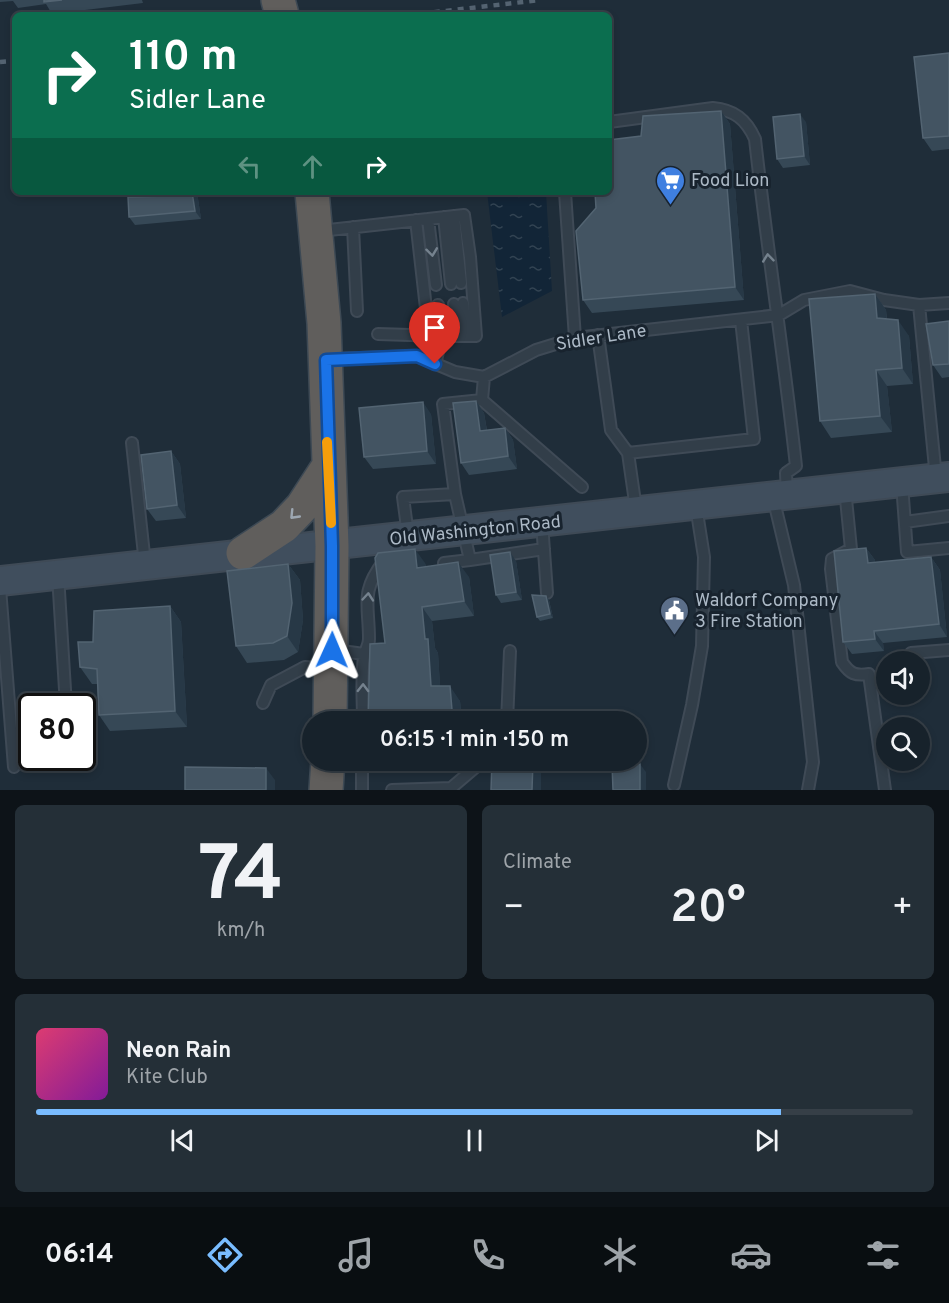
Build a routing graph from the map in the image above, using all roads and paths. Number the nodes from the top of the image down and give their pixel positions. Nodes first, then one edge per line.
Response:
1 (612, 122) edge
2 (312, 195) edge
3 (565, 195) edge
4 (449, 217) junction
5 (428, 219) junction
6 (416, 220) junction
7 (353, 227) junction
8 (316, 231) junction
9 (456, 283) dead end
10 (436, 285) dead end
11 (458, 303) dead end
12 (949, 303) edge
13 (438, 305) dead end
14 (919, 305) junction
15 (357, 311) dead end
16 (779, 315) junction
17 (741, 320) junction
18 (378, 334) dead end
19 (429, 335) junction
20 (598, 335) junction
21 (442, 336) junction
22 (462, 336) junction
23 (575, 338) junction
24 (326, 360) junction
25 (435, 364) junction
26 (484, 376) junction
27 (482, 400) junction
28 (132, 443) dead end
29 (628, 453) junction
30 (328, 467) junction
31 (942, 478) edge
32 (902, 482) junction
33 (582, 486) dead end
34 (845, 489) junction
35 (455, 494) junction
36 (780, 496) junction
37 (696, 506) junction
38 (636, 512) junction
39 (949, 516) edge
40 (905, 522) junction
41 (463, 532) junction
42 (543, 536) junction
43 (402, 539) junction
44 (332, 546) junction
45 (949, 548) edge
46 (243, 553) junction
47 (470, 560) junction
48 (444, 563) edge
49 (145, 564) junction
50 (58, 574) junction
51 (0, 581) edge
52 (0, 588) edge
53 (547, 593) dead end
54 (949, 650) edge
55 (510, 651) dead end
56 (930, 652) edge
57 (364, 654) junction
58 (332, 660) junction
59 (65, 693) edge
60 (263, 703) dead end
61 (330, 711) edge
62 (363, 711) edge
63 (507, 711) edge
64 (14, 767) dead end
65 (327, 771) edge
66 (363, 771) edge
67 (470, 771) edge
68 (674, 785) dead end
69 (326, 790) edge
70 (362, 790) edge
71 (392, 790) edge
72 (808, 790) edge
73 (885, 790) edge

16 -> 1 lane
2 - 8 highway
3 - 23 lane
4 - 5 lane
4 - 9 lane
4 - 22 lane
5 - 6 lane
5 -> 10 lane
6 - 7 lane
6 - 19 lane
7 - 8 lane
7 - 15 lane
8 - 24 highway
11 - 22 lane
12 - 14 lane
13 - 21 lane
14 - 16 lane
14 - 31 lane
16 - 17 lane, Sidler Lane
16 - 36 lane
17 - 20 lane, Sidler Lane
17 - 29 lane
18 - 19 lane
19 - 21 lane
20 - 23 lane, Sidler Lane
20 - 29 lane
21 - 22 lane
21 - 25 lane
23 - 26 lane, Sidler Lane
24 - 25 lane
24 - 30 highway
25 - 26 lane
26 - 27 lane
27 - 33 lane
27 - 35 lane
28 - 49 lane
29 - 38 lane
30 - 44 highway
30 -> 46 highway
31 - 32 main road, Old Washington Road
32 - 34 main road, Old Washington Road
32 - 40 lane
34 - 36 main road, Old Washington Road
34 - 73 lane
35 - 41 lane
35 - 43 lane
36 - 37 main road, Old Washington Road
36 - 72 lane
37 - 38 main road, Old Washington Road
37 - 68 lane
38 - 42 main road, Old Washington Road
39 - 40 lane
40 - 45 lane
41 - 42 main road, Old Washington Road
41 - 43 main road, Old Washington Road
41 - 47 lane
42 - 47 lane
42 - 53 lane
43 - 44 main road, Old Washington Road
57 -> 43 lane
44 - 46 main road, Old Washington Road
44 - 58 highway
46 - 49 main road, Old Washington Road
47 - 48 lane
49 - 50 main road, Old Washington Road
50 - 51 main road, Old Washington Road
50 - 59 lane
52 - 64 lane
54 - 56 lane
55 - 63 lane
57 - 58 lane
62 -> 57 lane
58 - 60 lane
58 - 61 highway
65 - 69 highway
66 - 70 lane
67 - 71 lane

